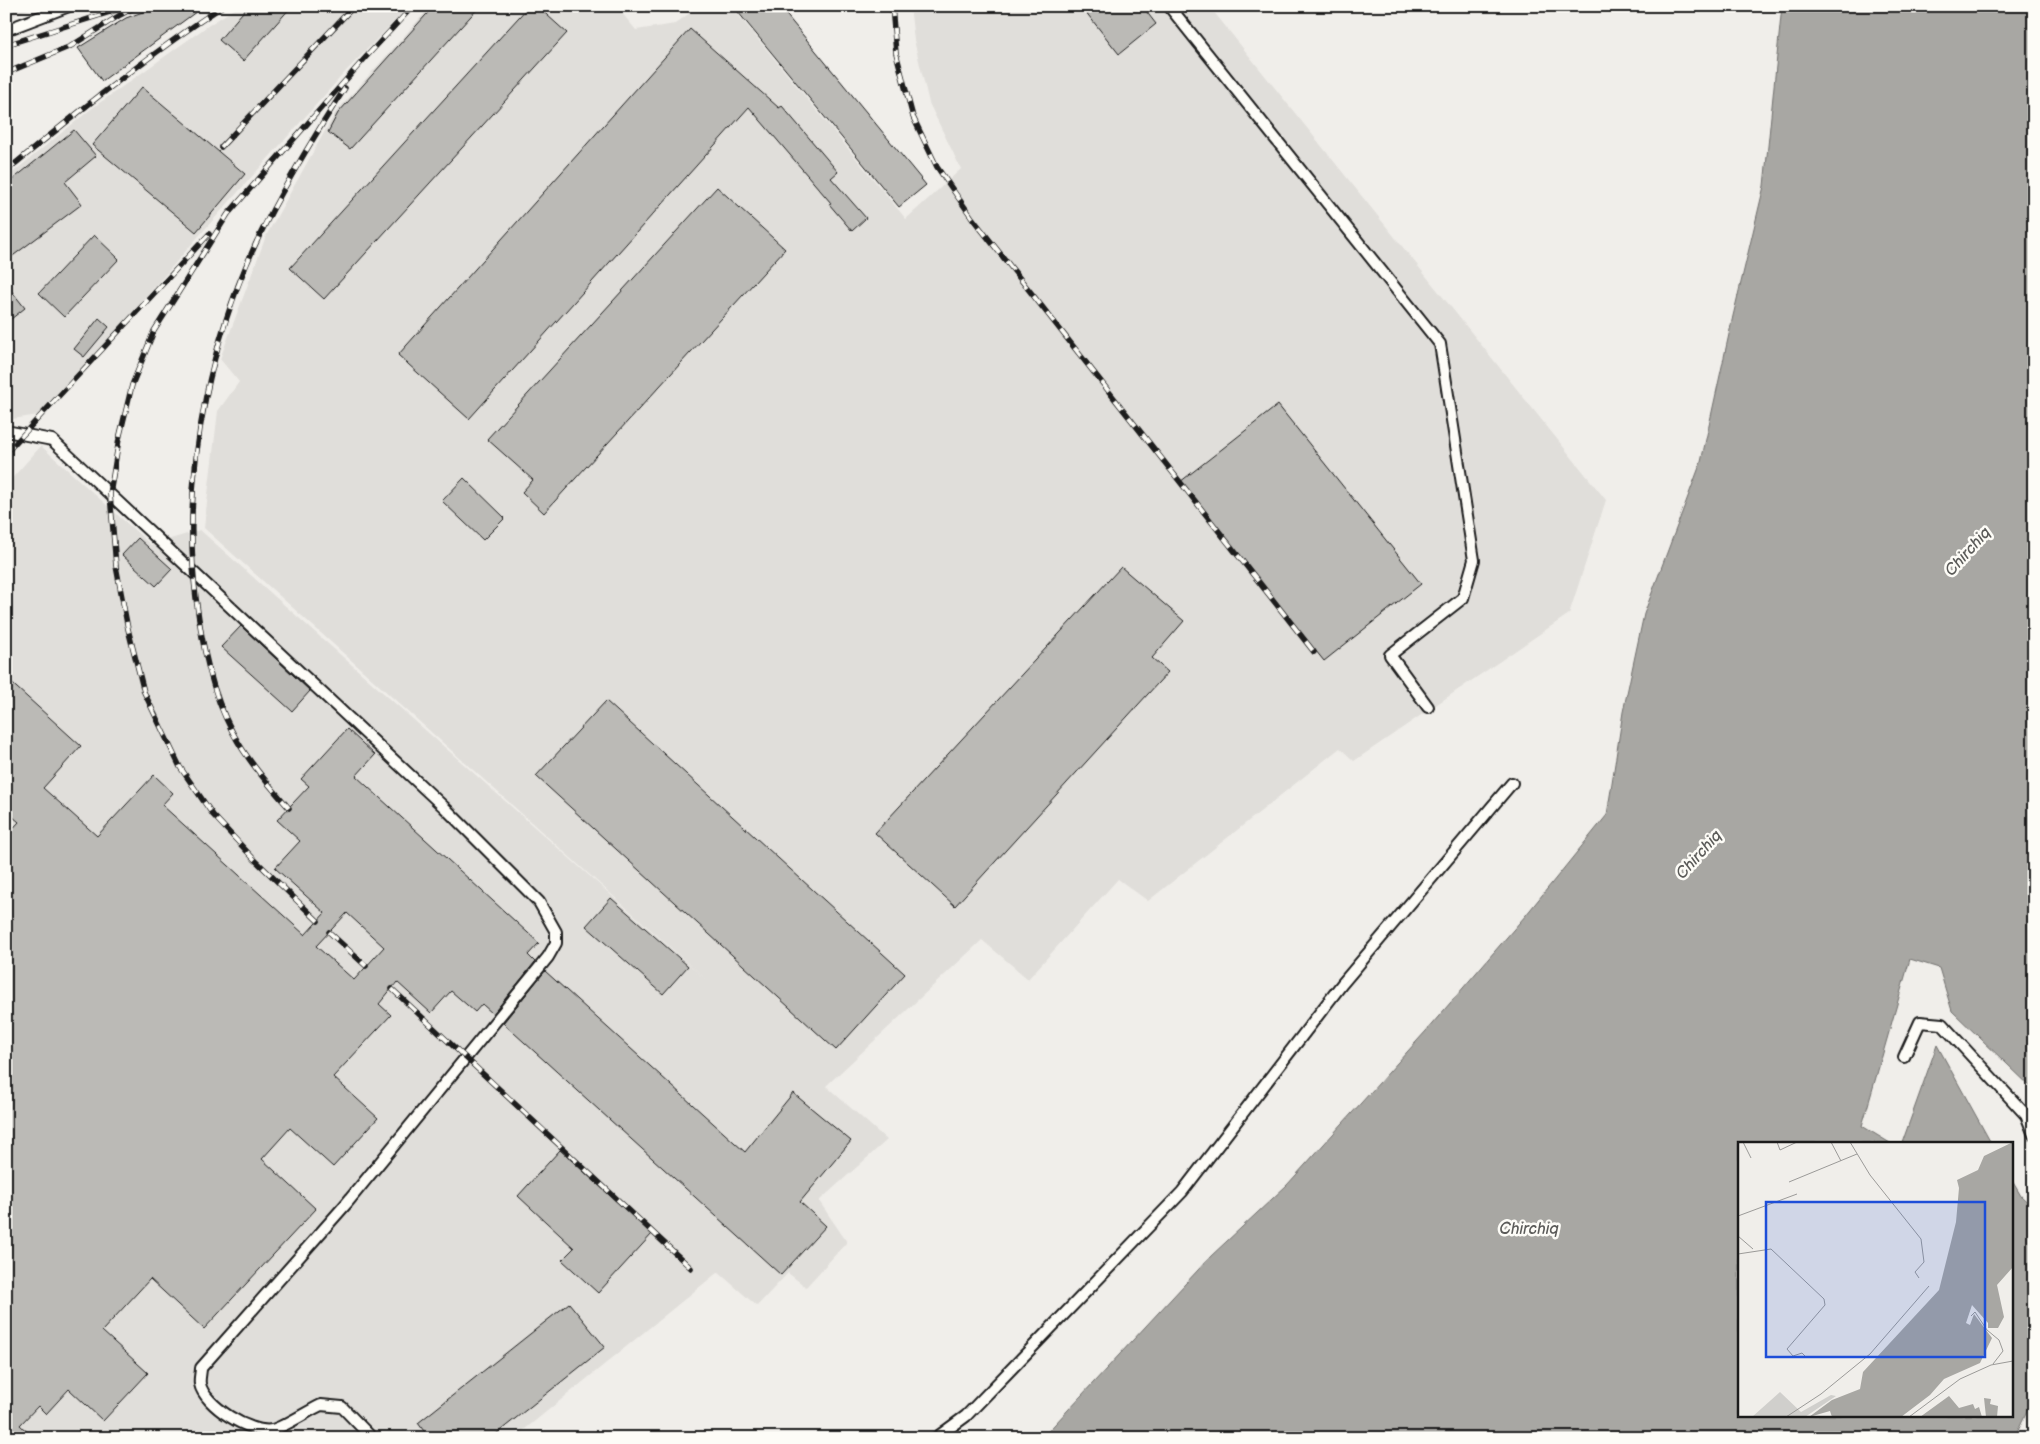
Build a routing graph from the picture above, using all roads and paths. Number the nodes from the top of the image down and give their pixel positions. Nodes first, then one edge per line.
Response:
1 (69, 6) edge
2 (1169, 6) edge
3 (6, 30) edge
4 (6, 432) edge
5 (1428, 707) dead end
6 (1512, 783) dead end
7 (1904, 1057) dead end
8 (2034, 1135) edge
9 (372, 1438) edge
10 (936, 1438) edge

1 - 3 lane
2 - 5 lane
4 - 9 lane
6 - 10 lane
7 - 8 lane

